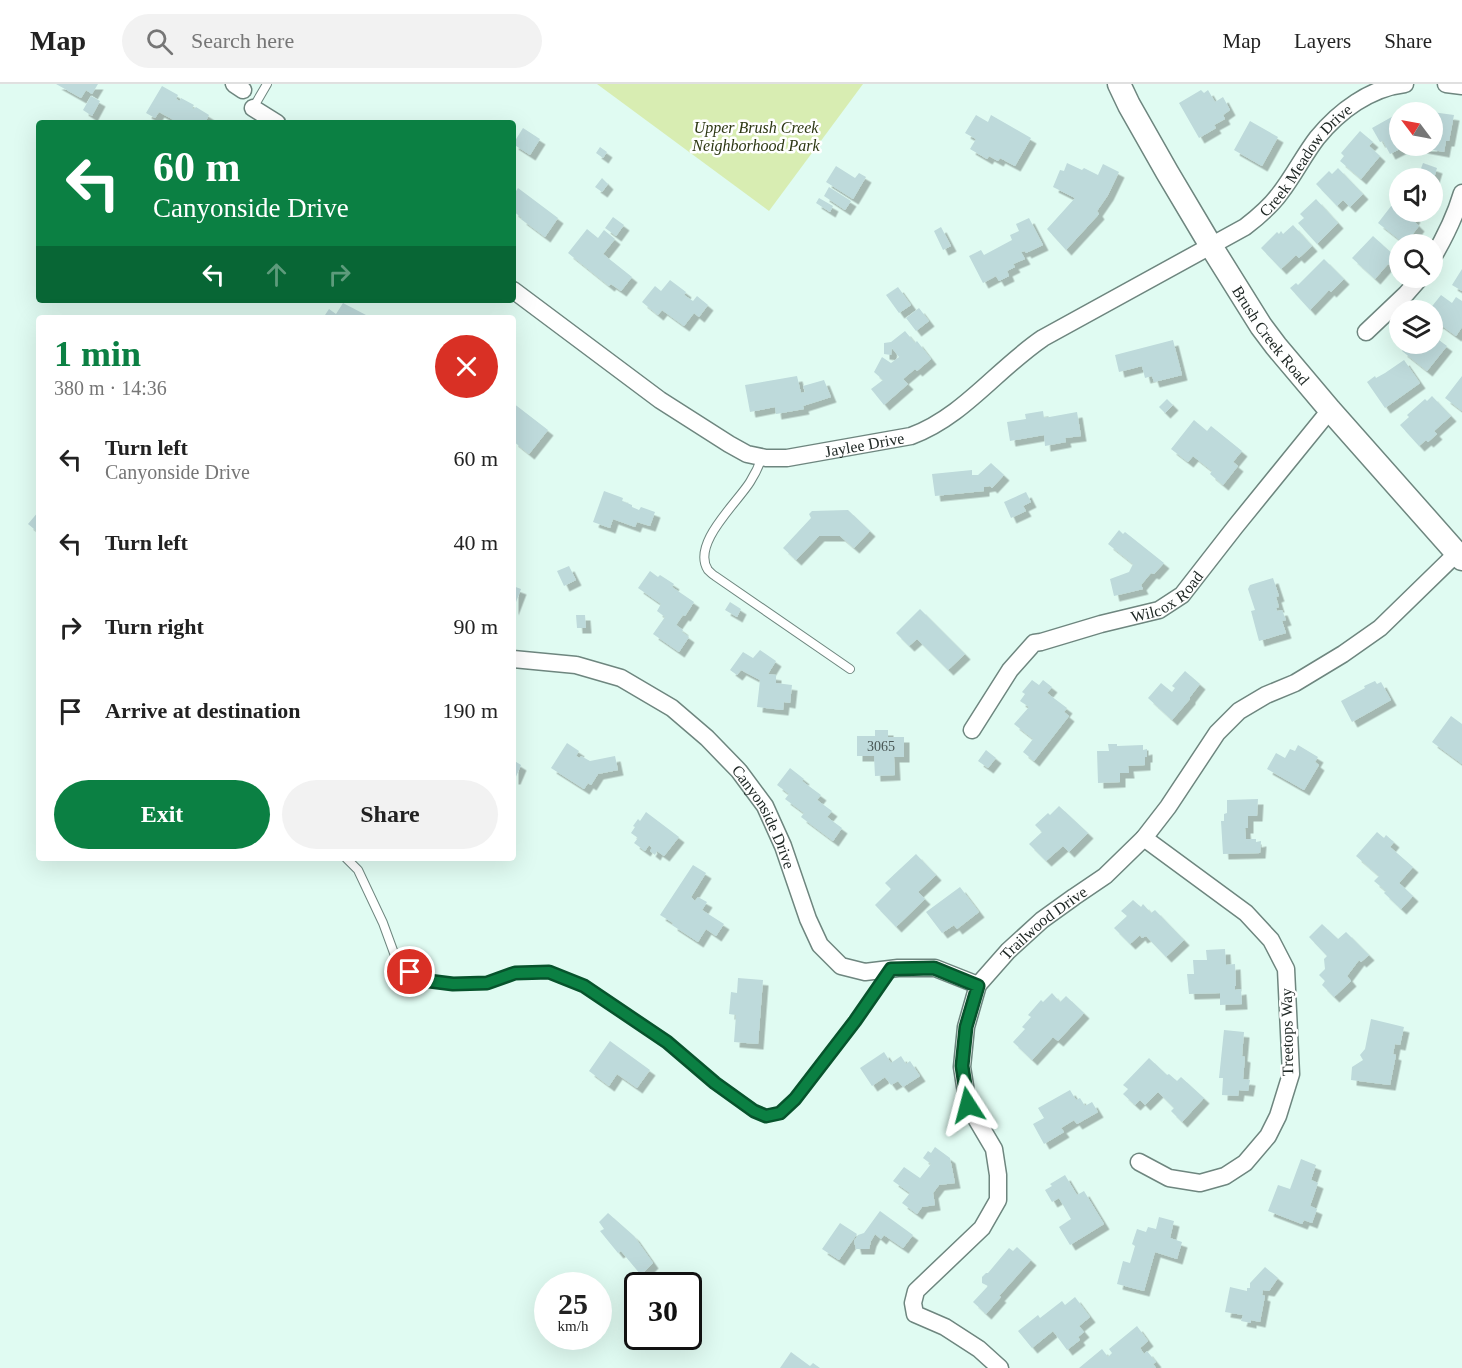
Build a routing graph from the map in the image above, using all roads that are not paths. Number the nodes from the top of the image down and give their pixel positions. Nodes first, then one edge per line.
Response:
1 (267, 84) edge
2 (1119, 84) edge
3 (1406, 84) edge
4 (1446, 84) edge
5 (1462, 86) edge
6 (253, 108) joint
7 (272, 120) edge
8 (1462, 193) edge
9 (1443, 242) edge
10 (1211, 246) junction
11 (1411, 288) edge
12 (516, 292) edge
13 (1366, 332) dead end
14 (1330, 410) junction
15 (762, 457) junction
16 (1459, 556) edge
17 (516, 659) edge
18 (850, 669) dead end
19 (972, 730) dead end
20 (1144, 838) junction
21 (349, 861) edge
22 (891, 969) junction
23 (978, 986) junction
24 (1139, 1162) dead end
25 (1000, 1368) edge

1 - 6 lane
2 - 10 street, Brush Creek Road
3 - 10 street, Creek Meadow Drive
4 - 5 street
6 - 7 street
8 - 9 street
10 - 14 street, Brush Creek Road
10 - 15 street, Jaylee Drive
11 - 13 street
12 - 15 street, Jaylee Drive
14 - 16 street, Brush Creek Road
14 - 19 street, Wilcox Road
15 - 18 lane
16 - 20 street, Trailwood Drive
17 - 22 street, Canyonside Drive
20 - 23 street, Trailwood Drive
20 - 24 street, Treetops Way
21 - 22 lane
22 - 23 street, Canyonside Drive
23 - 25 street, Trailwood Drive

